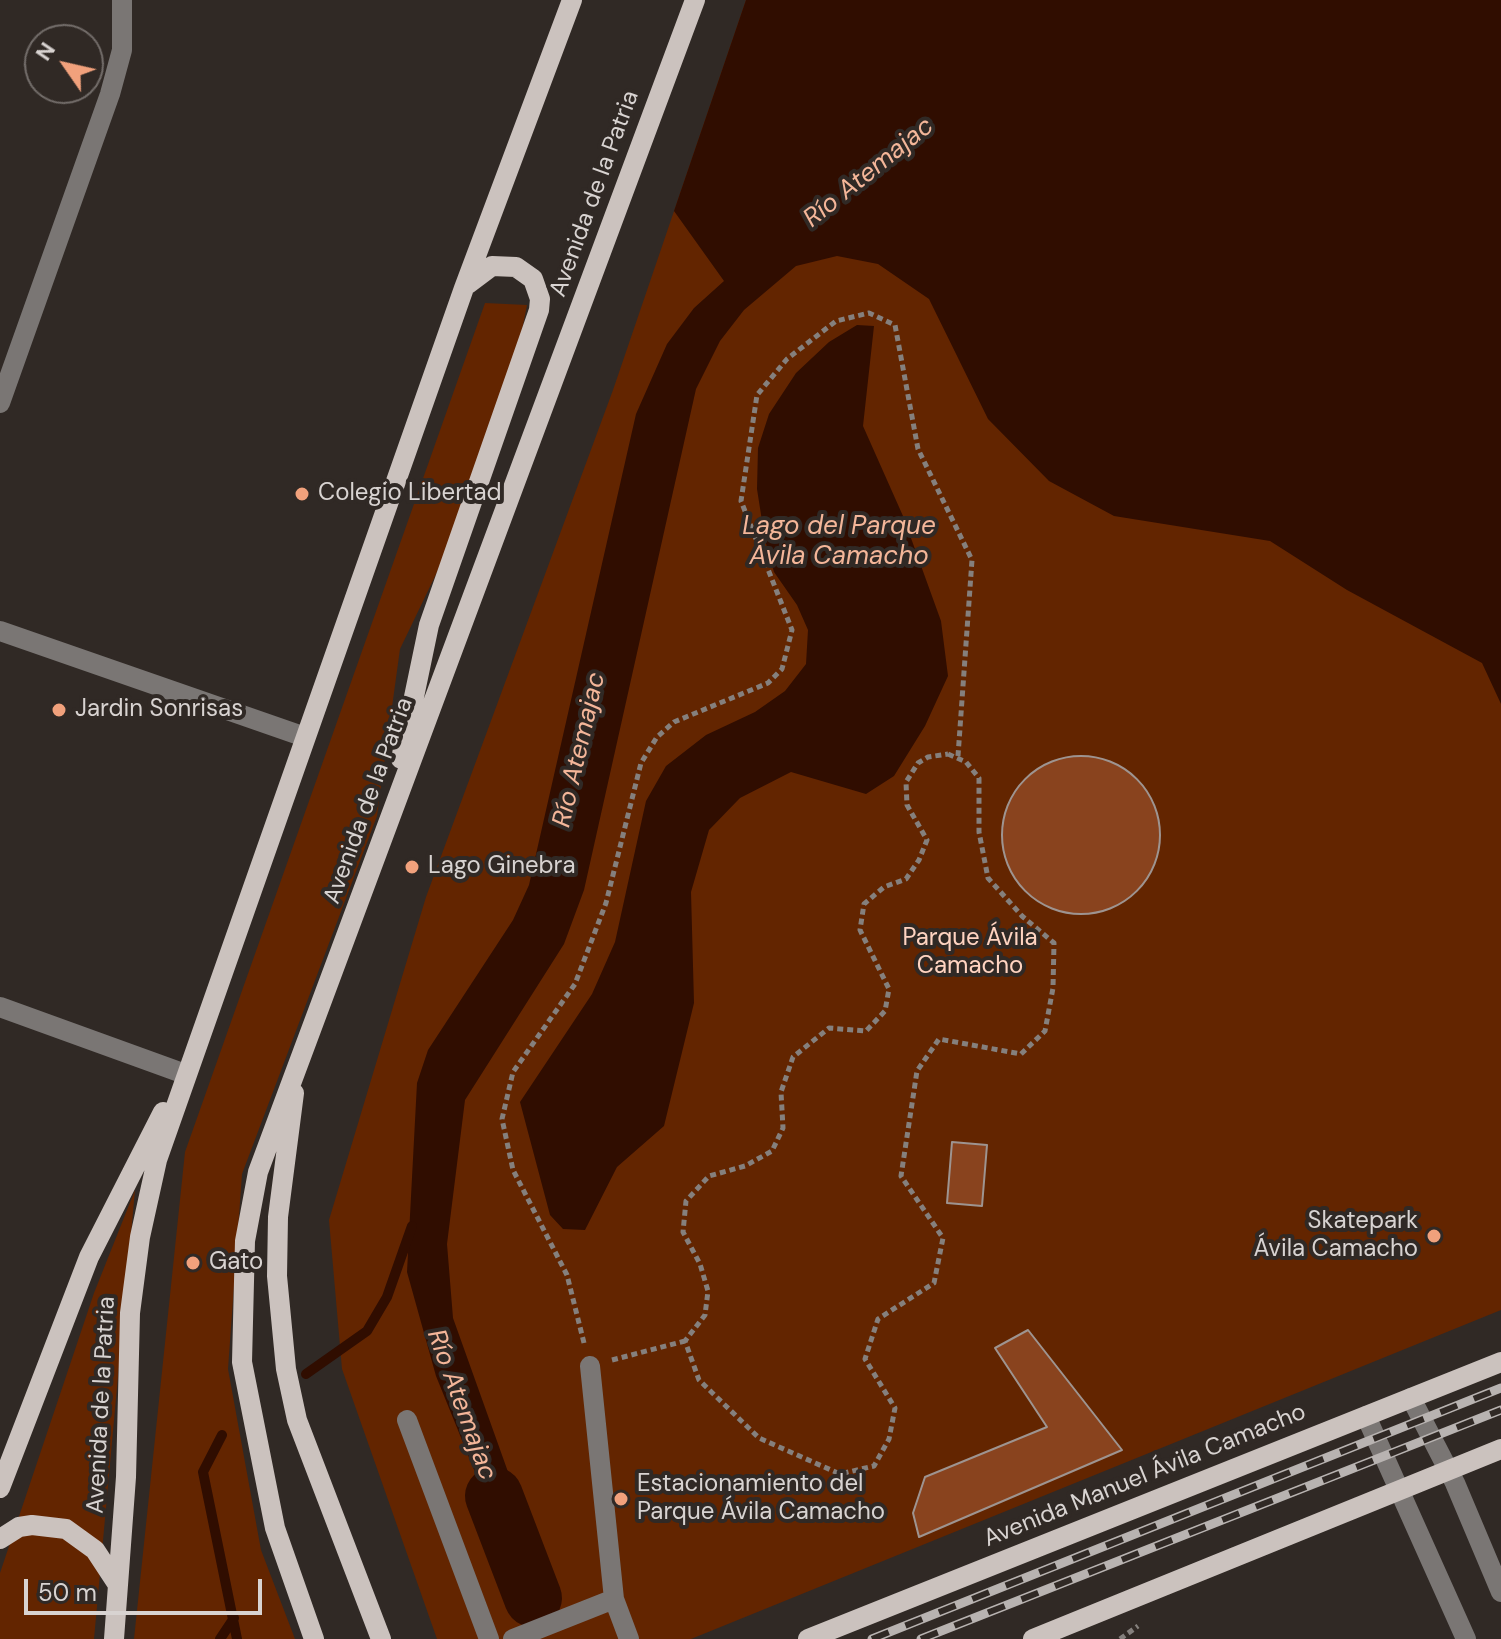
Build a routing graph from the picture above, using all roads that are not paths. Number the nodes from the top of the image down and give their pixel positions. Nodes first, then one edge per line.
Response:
1 (122, 0) edge
2 (572, 0) edge
3 (695, 0) edge
4 (464, 288) junction
5 (0, 403) edge
6 (0, 631) edge
7 (305, 737) junction
8 (387, 826) junction
9 (0, 1007) edge
10 (298, 1059) junction
11 (185, 1074) junction
12 (1501, 1362) edge
13 (590, 1366) road end
14 (1411, 1398) junction
15 (1366, 1416) junction
16 (407, 1420) dead end
17 (1501, 1449) edge
18 (1448, 1470) junction
19 (0, 1488) edge
20 (1397, 1490) junction
21 (0, 1539) edge
22 (118, 1585) junction
23 (1501, 1592) edge
24 (614, 1599) junction
25 (114, 1639) edge
26 (314, 1639) edge
27 (381, 1639) edge
28 (489, 1639) edge
29 (513, 1639) edge
30 (629, 1639) edge
31 (808, 1639) edge
32 (1033, 1639) edge
33 (1466, 1639) edge

1 - 5 street
2 - 4 main road, Avenida de la Patria
3 - 8 main road, Avenida de la Patria
4 - 7 main road, Avenida de la Patria
4 - 8 main road
6 - 7 street
7 - 11 main road, Avenida de la Patria
8 - 10 main road, Avenida de la Patria
9 - 11 street
10 - 26 main road, Avenida de la Patria
10 - 27 main road
11 - 19 main road
11 - 22 main road, Avenida de la Patria
12 - 14 main road, Avenida Manuel Ávila Camacho
13 - 24 street
14 - 15 main road, Avenida Manuel Ávila Camacho
14 - 18 street
15 - 20 street
15 - 31 main road, Avenida Manuel Ávila Camacho
16 - 28 street
17 - 18 main road
18 - 20 main road
18 - 23 street
20 - 32 main road
20 - 33 street
21 - 22 main road
22 - 25 main road, Avenida de la Patria
24 - 29 street
24 - 30 street

